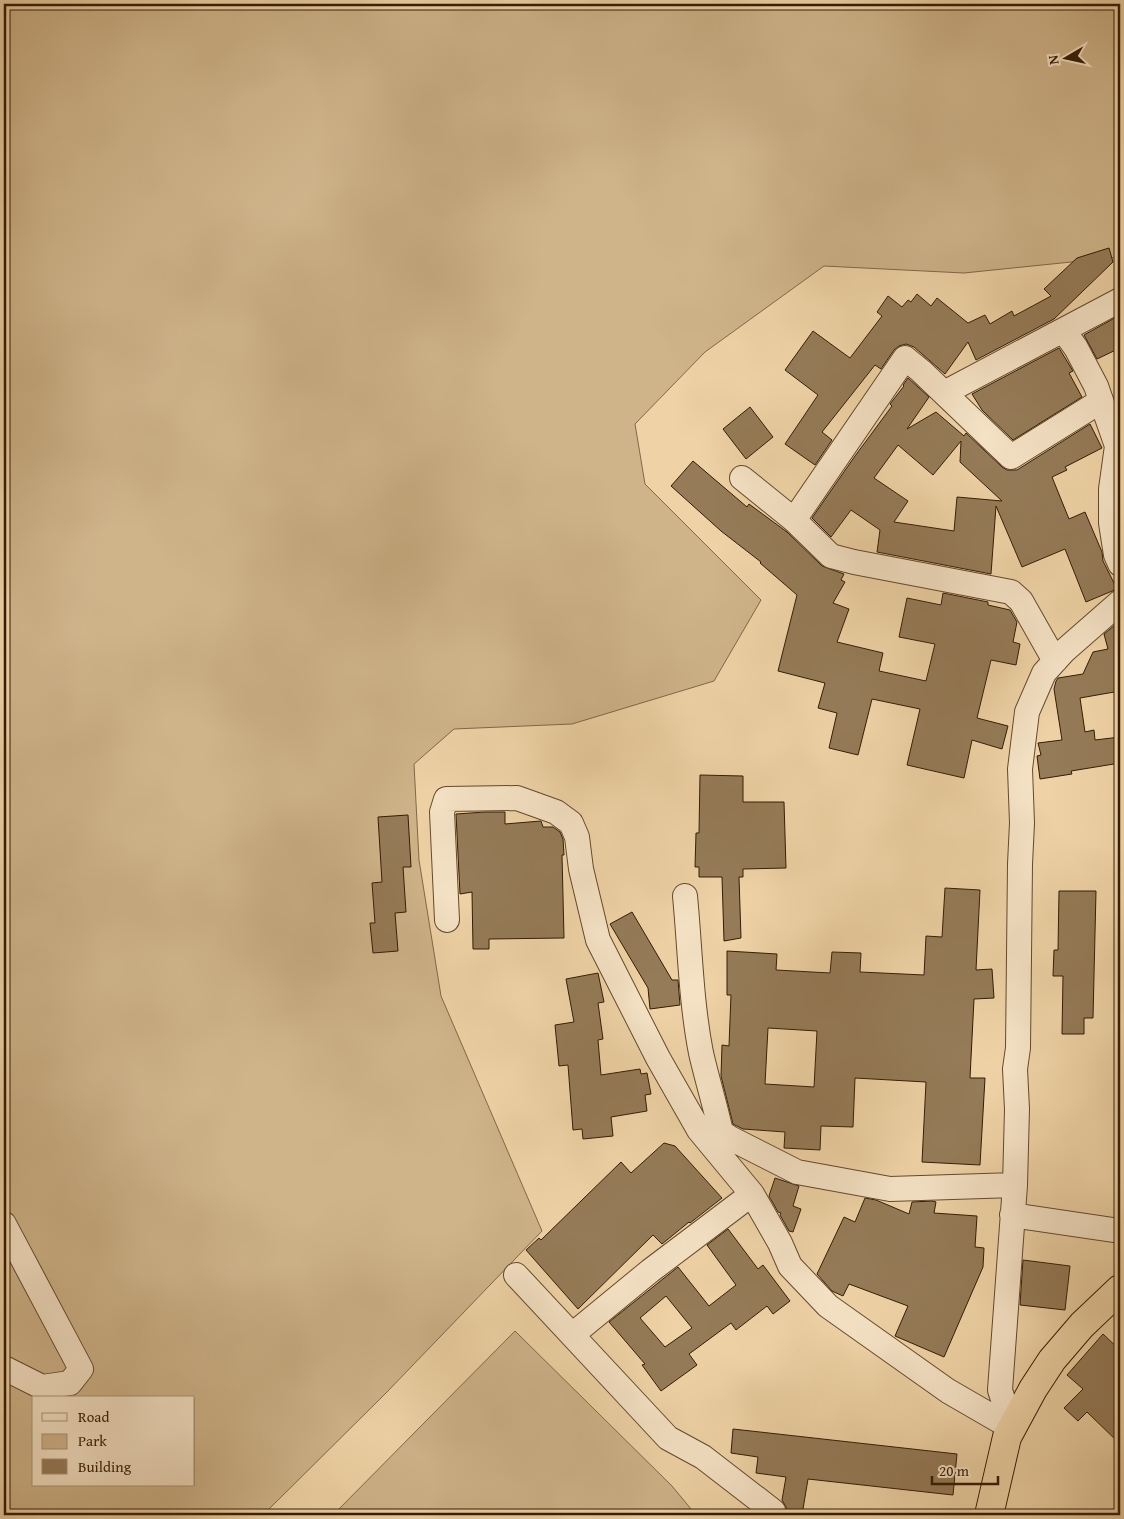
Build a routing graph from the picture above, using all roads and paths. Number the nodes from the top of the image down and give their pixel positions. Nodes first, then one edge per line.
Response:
1 (1120, 300) edge
2 (1064, 331) junction
3 (944, 393) junction
4 (1101, 401) junction
5 (742, 478) dead end
6 (794, 520) junction
7 (1120, 564) edge
8 (1120, 602) edge
9 (1055, 661) junction
10 (685, 896) dead end
11 (448, 920) dead end
12 (1015, 1185) junction
13 (752, 1194) junction
14 (1012, 1215) junction
15 (4, 1224) edge
16 (1120, 1231) edge
17 (516, 1275) dead end
18 (1120, 1289) edge
19 (572, 1335) junction
20 (4, 1368) edge
21 (1012, 1428) junction
22 (772, 1515) edge
23 (989, 1515) edge

1 - 2 street
2 - 3 street
2 - 4 street
3 - 4 street
3 - 6 street
4 - 7 street
5 - 6 street
6 - 9 street
8 - 9 street
9 - 12 street
10 - 12 street
11 - 13 street
12 - 14 street
13 - 19 street
13 - 21 street
14 - 16 street
14 - 21 street
15 - 20 street
17 - 19 street
18 - 21 highway
19 - 22 street
21 - 23 highway

